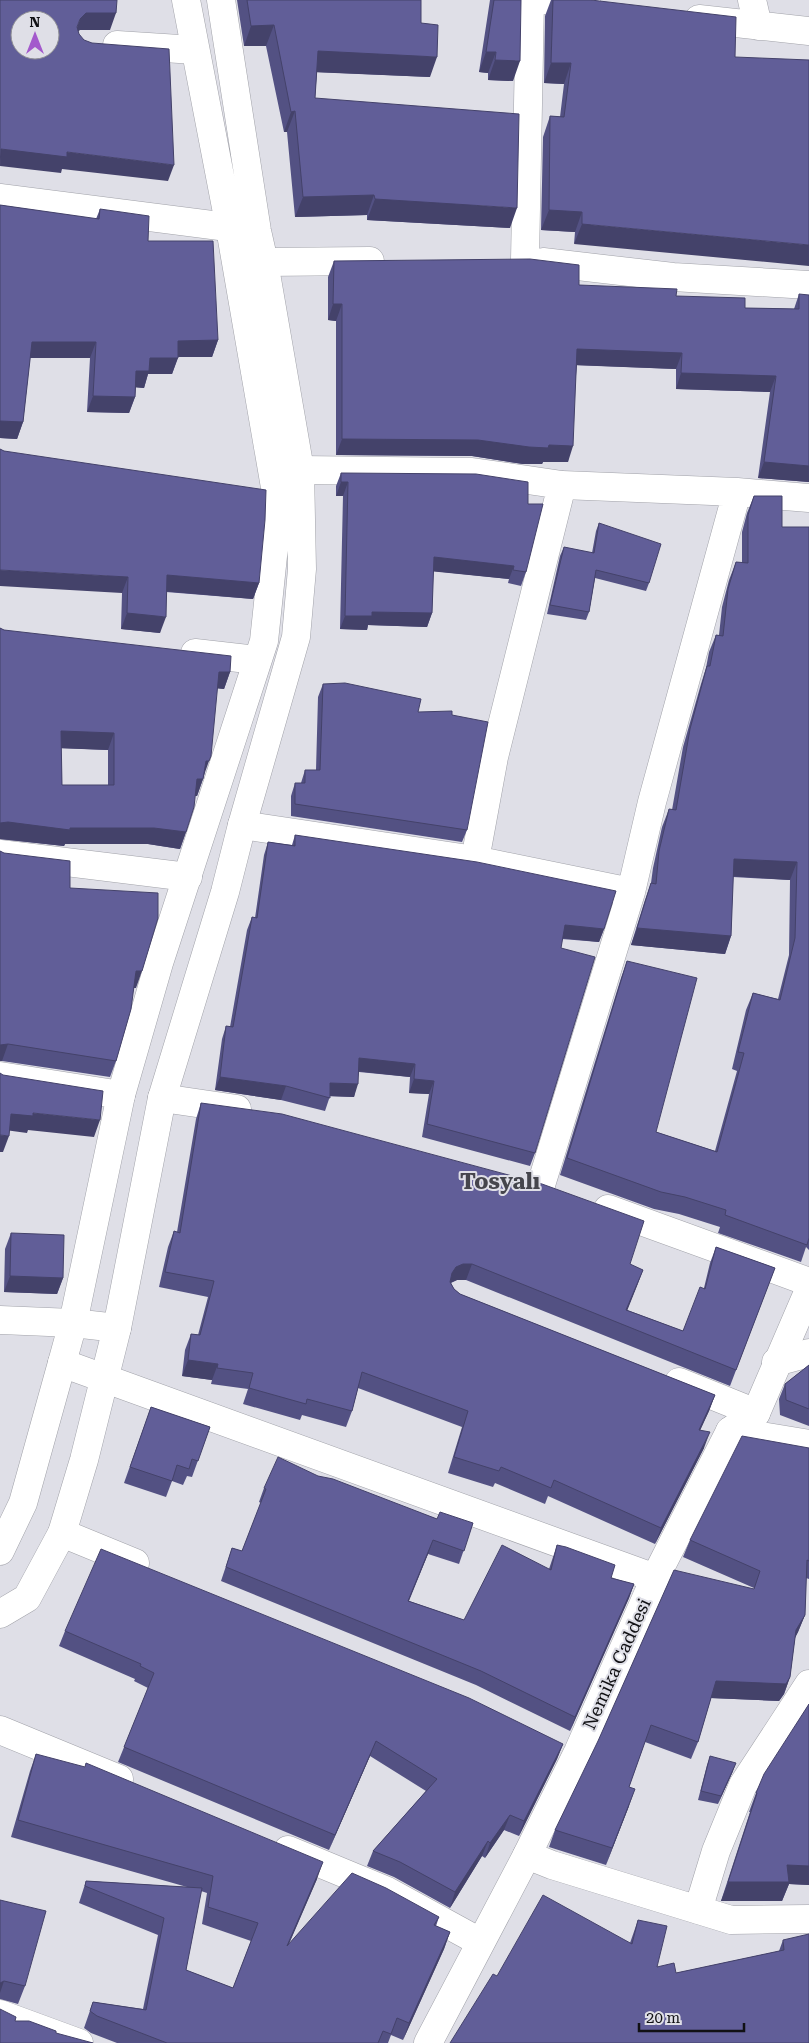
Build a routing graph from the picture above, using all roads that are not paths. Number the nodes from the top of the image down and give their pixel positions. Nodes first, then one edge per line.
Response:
1 (186, 0) edge
2 (221, 0) edge
3 (530, 0) edge
4 (544, 0) edge
5 (612, 8) edge
6 (755, 13) edge
7 (670, 15) edge
8 (809, 31) edge
9 (88, 44) edge
10 (195, 50) junction
11 (0, 198) edge
12 (230, 228) junction
13 (257, 231) junction
14 (496, 260) edge
15 (525, 260) junction
16 (399, 261) edge
17 (264, 262) junction
18 (809, 285) edge
19 (300, 470) junction
20 (562, 485) junction
21 (246, 488) edge
22 (737, 492) junction
23 (276, 493) junction
24 (809, 498) edge
25 (168, 650) edge
26 (257, 660) junction
27 (242, 824) junction
28 (0, 854) edge
29 (475, 860) junction
30 (188, 877) junction
31 (631, 892) junction
32 (0, 1076) edge
33 (121, 1095) junction
34 (162, 1098) junction
35 (260, 1112) edge
36 (513, 1177) edge
37 (541, 1185) junction
38 (809, 1282) edge
39 (809, 1290) edge
40 (0, 1320) edge
41 (73, 1324) junction
42 (117, 1328) junction
43 (809, 1353) edge
44 (776, 1362) junction
45 (62, 1364) junction
46 (654, 1372) edge
47 (104, 1379) junction
48 (756, 1413) junction
49 (730, 1431) junction
50 (809, 1444) edge
51 (62, 1534) junction
52 (0, 1551) edge
53 (155, 1571) edge
54 (655, 1578) junction
55 (0, 1614) edge
56 (809, 1684) edge
57 (0, 1730) edge
58 (553, 1740) edge
59 (578, 1752) junction
60 (138, 1788) edge
61 (267, 1841) edge
62 (527, 1855) junction
63 (698, 1910) junction
64 (809, 1919) edge
65 (480, 1942) junction
66 (0, 2014) edge
67 (79, 2043) edge
68 (428, 2043) edge

1 - 10 street
2 - 13 street
3 - 15 street
4 - 5 street
6 - 7 street
6 - 8 street
9 - 10 street
10 - 12 street
11 - 12 street
12 - 13 street
12 - 23 street
13 - 17 street
14 - 15 street
15 - 18 street
16 - 17 street
17 - 19 street
19 - 20 street
19 - 27 street
20 - 22 street
20 - 29 street
21 - 23 street
22 - 24 street
22 - 31 street
23 - 26 street
25 - 26 street
26 - 30 street
27 - 29 street
27 - 34 street
28 - 30 street
29 - 31 street
30 - 33 street
31 - 37 street
32 - 33 street
33 - 41 street
34 - 35 street
34 - 42 street
36 - 37 street
37 - 38 street
39 - 44 street
40 - 41 street
41 - 42 street
41 - 45 street
42 - 47 street
43 - 44 street
44 - 48 street
45 - 47 street
45 - 52 street
46 - 48 street
47 - 51 street
47 - 54 street
48 - 49 street, Nemika Caddesi
49 - 50 street
49 - 54 street, Nemika Caddesi
51 - 53 street
51 - 55 street
54 - 59 street, Nemika Caddesi
56 - 63 street
57 - 60 street
58 - 59 street
59 - 62 street, Nemika Caddesi
61 - 65 street
62 - 63 street
62 - 65 street, Nemika Caddesi
63 - 64 street
65 - 68 street, Nemika Caddesi
66 - 67 street

